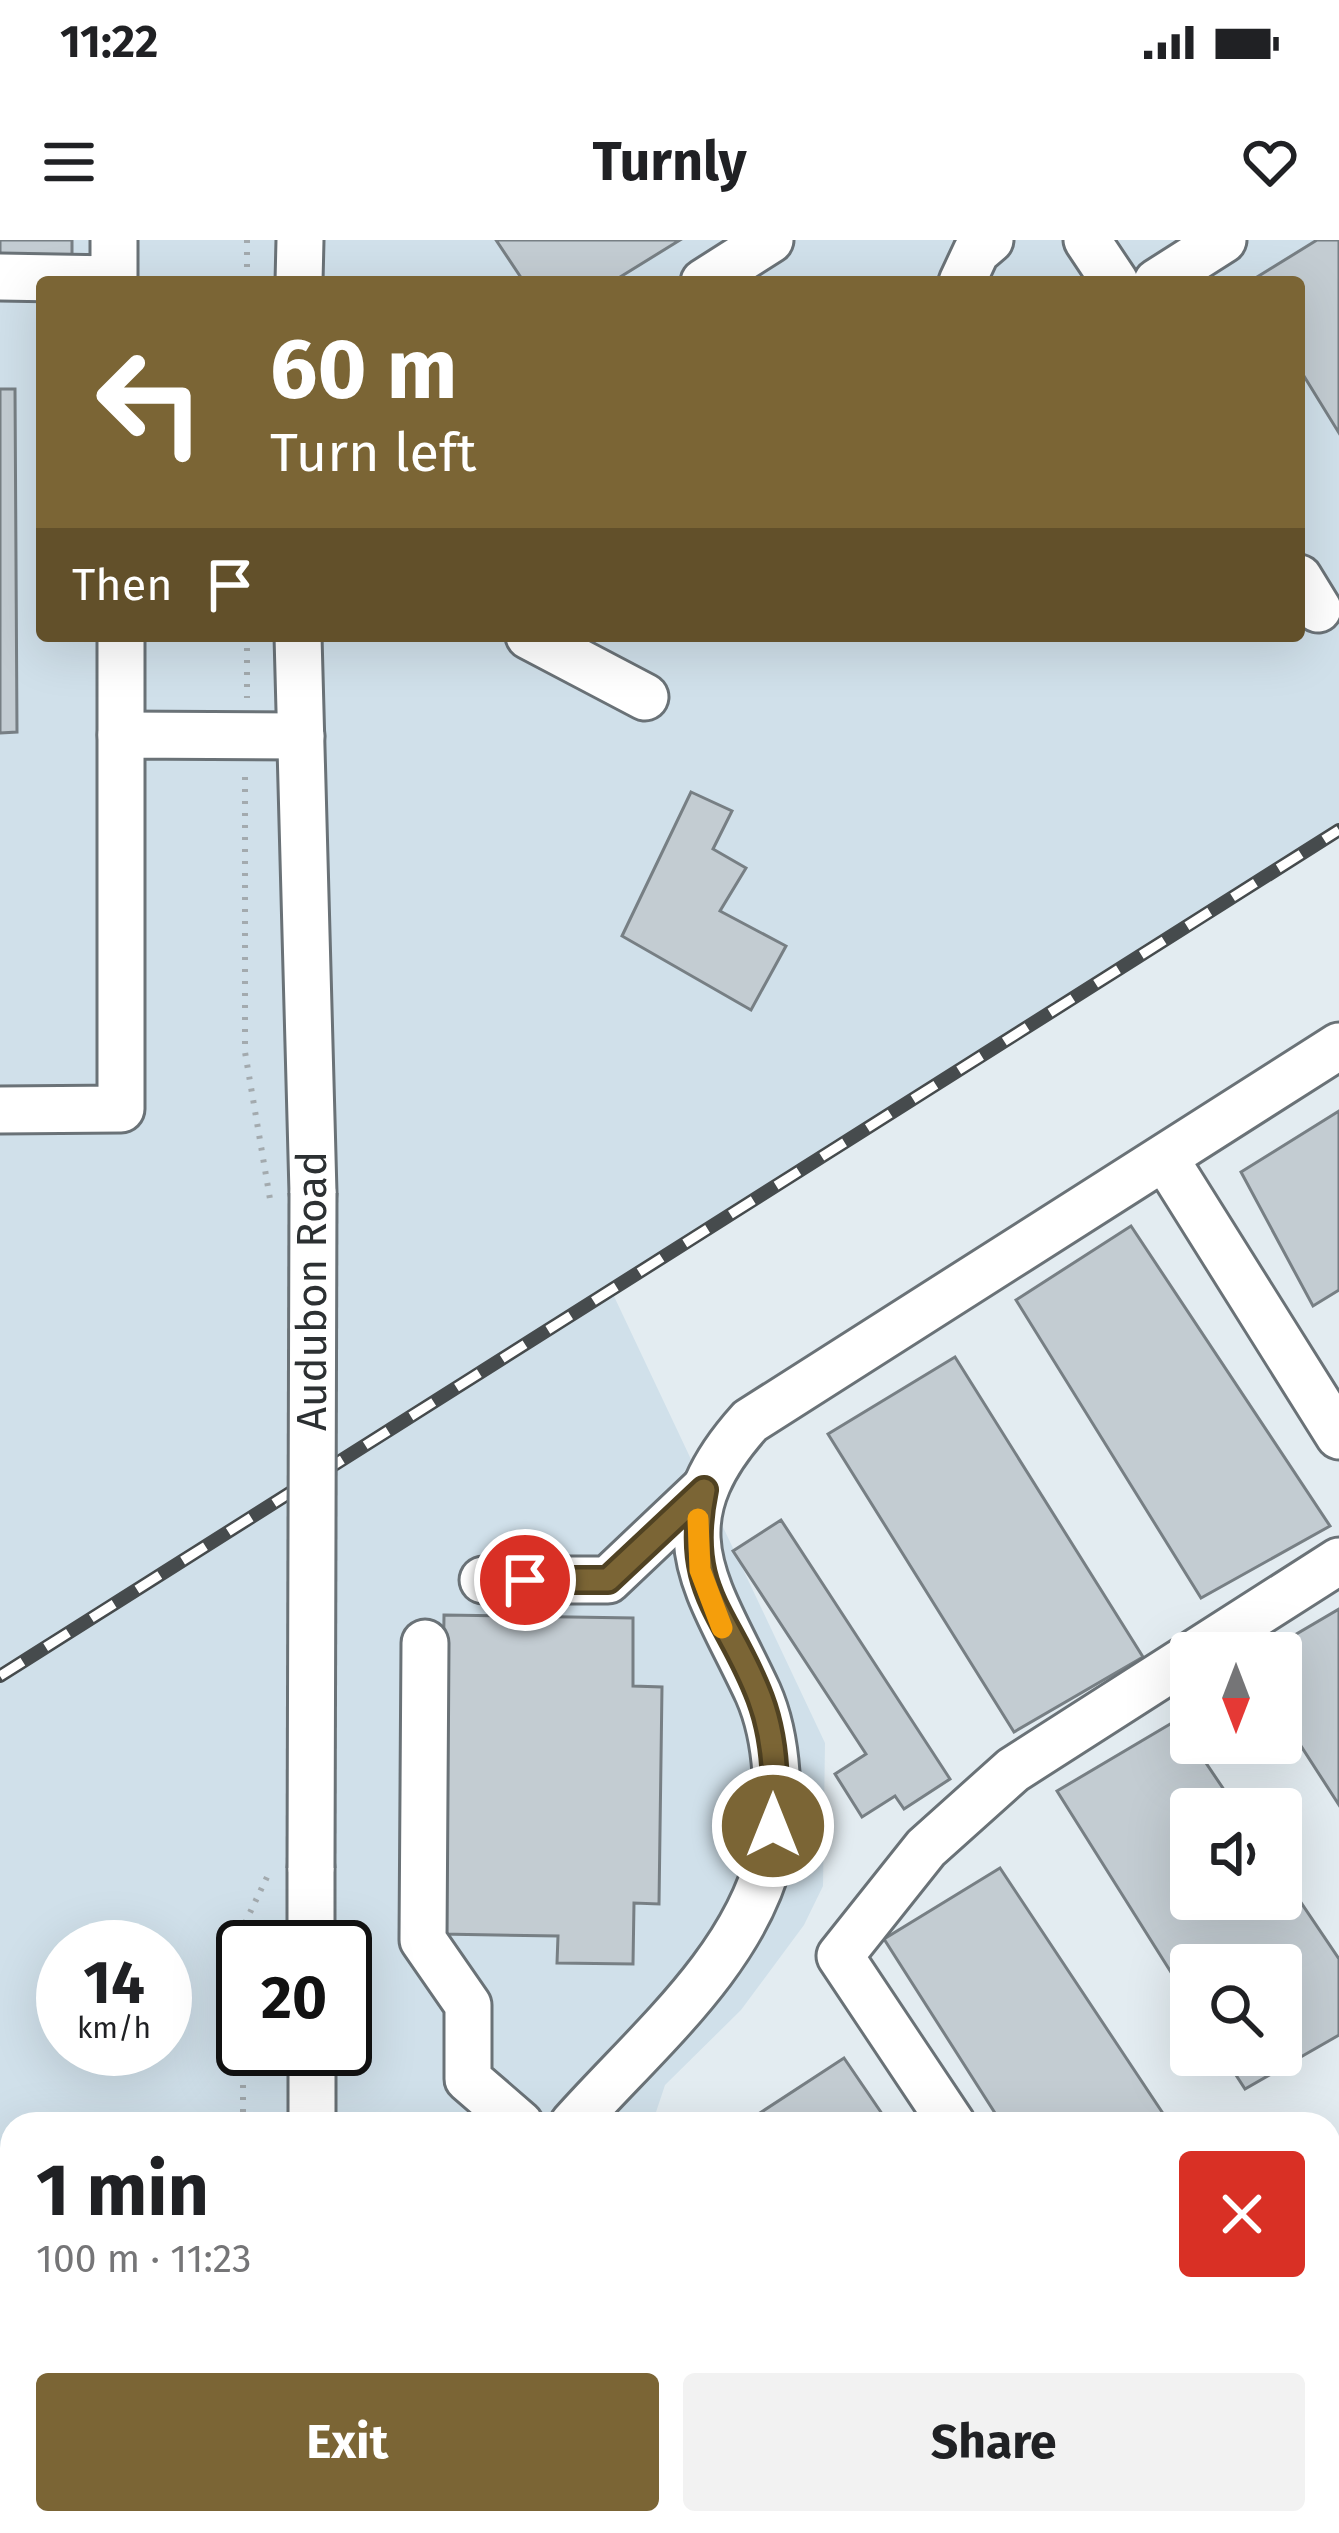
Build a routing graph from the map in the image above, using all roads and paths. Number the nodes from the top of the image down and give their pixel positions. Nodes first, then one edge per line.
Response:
1 (114, 240) edge
2 (247, 240) edge
3 (300, 240) edge
4 (770, 240) edge
5 (990, 240) edge
6 (1087, 240) edge
7 (1223, 240) edge
8 (114, 276) edge
9 (247, 276) edge
10 (299, 276) edge
11 (713, 276) edge
12 (965, 276) edge
13 (1111, 276) edge
14 (1166, 276) edge
15 (0, 278) edge
16 (36, 278) edge
17 (121, 642) edge
18 (247, 642) edge
19 (298, 642) edge
20 (540, 642) edge
21 (645, 697) dead end
22 (121, 735) junction
23 (244, 735) junction
24 (301, 736) junction
25 (1339, 1046) edge
26 (0, 1110) edge
27 (1166, 1160) junction
28 (273, 1218) dead end
29 (1339, 1436) edge
30 (704, 1490) junction
31 (1339, 1561) edge
32 (483, 1580) dead end
33 (1228, 1632) edge
34 (425, 1643) dead end
35 (1170, 1669) edge
36 (291, 1867) junction
37 (248, 1920) edge
38 (304, 1920) edge
39 (243, 2076) edge
40 (312, 2076) edge
41 (243, 2112) edge
42 (312, 2112) edge
43 (506, 2112) edge
44 (584, 2112) edge
45 (944, 2112) edge

1 - 8 street
2 - 9 path
3 - 10 street
4 - 11 street
5 - 12 street
6 - 13 street
7 - 14 street
15 - 16 street
17 - 22 street
18 - 23 path
19 - 24 street, Audubon Road
20 - 21 street
22 - 23 street
22 - 26 street
23 - 24 street
23 - 28 path
24 - 36 street, Audubon Road, bridge
25 - 27 street
27 - 29 street
27 - 30 street
30 - 32 street
30 - 44 street
31 - 33 street
34 - 43 street
35 - 45 street
36 - 37 path
36 - 38 street, Audubon Road
39 - 41 path
40 - 42 street

